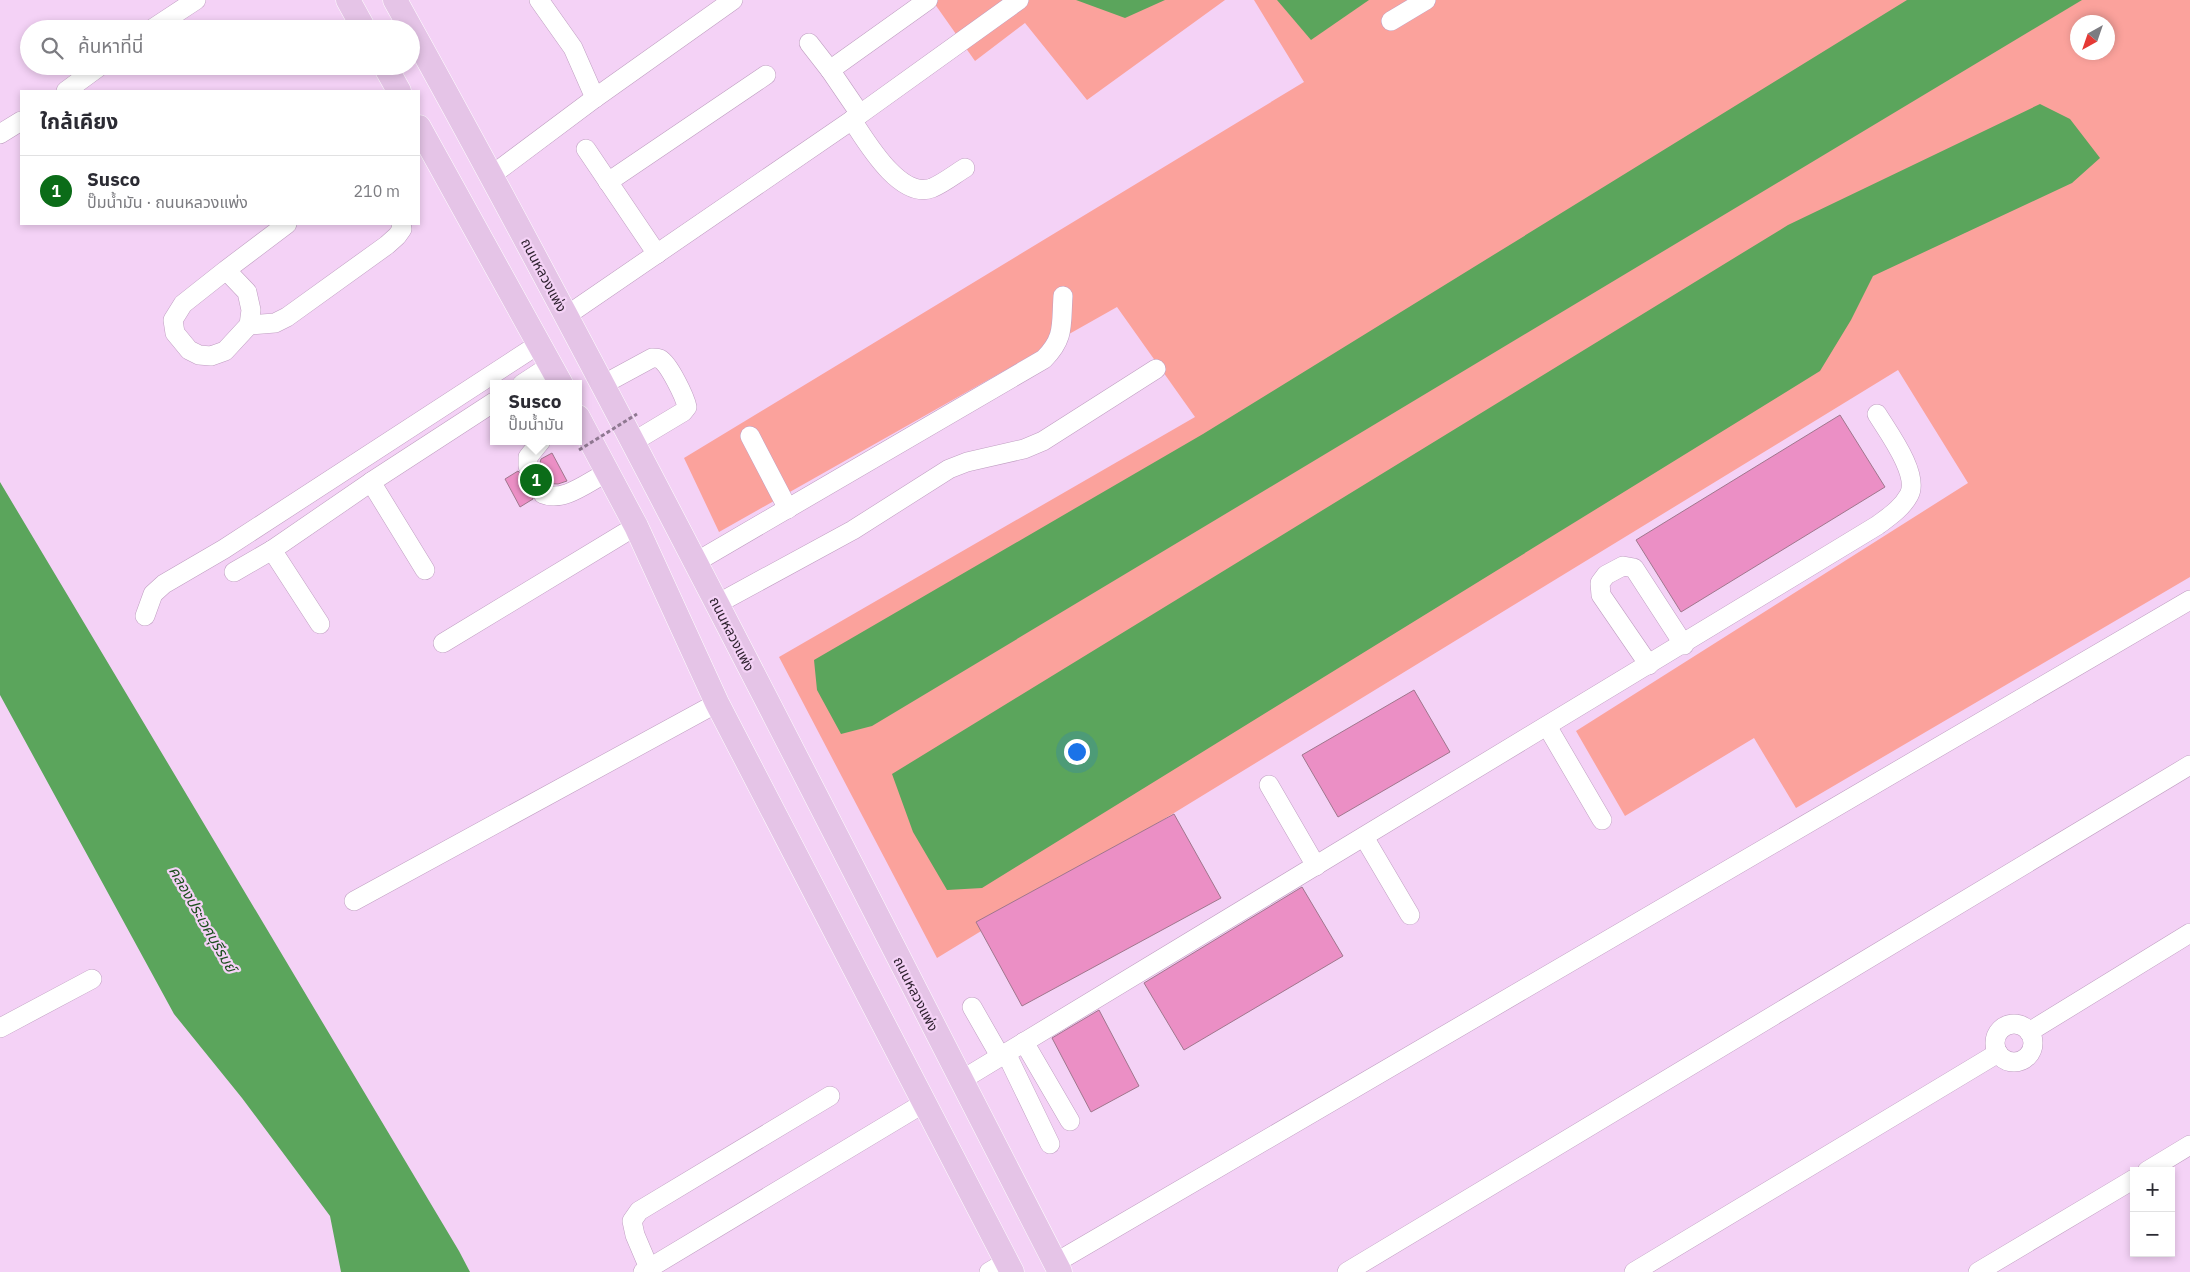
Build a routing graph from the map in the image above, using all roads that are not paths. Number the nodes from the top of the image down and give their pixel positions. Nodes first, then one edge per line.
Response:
1 (196, 0) edge
2 (348, 0) edge
3 (395, 0) edge
4 (539, 0) edge
5 (733, 0) edge
6 (928, 0) edge
7 (1019, 0) edge
8 (1426, 0) edge
9 (166, 20) edge
10 (359, 20) edge
11 (406, 20) edge
12 (1391, 21) dead end
13 (810, 43) dead end
14 (420, 45) edge
15 (830, 70) junction
16 (88, 75) edge
17 (390, 75) edge
18 (766, 75) dead end
19 (67, 90) edge
20 (398, 90) edge
21 (596, 98) junction
22 (856, 117) junction
23 (20, 122) edge
24 (420, 132) edge
25 (0, 134) edge
26 (586, 149) dead end
27 (965, 168) dead end
28 (492, 175) junction
29 (608, 182) junction
30 (285, 225) edge
31 (401, 225) edge
32 (657, 254) junction
33 (226, 270) junction
34 (1063, 296) dead end
35 (566, 316) junction
36 (249, 326) junction
37 (539, 344) junction
38 (1156, 369) dead end
39 (556, 374) edge
40 (536, 380) edge
41 (604, 384) junction
42 (490, 405) edge
43 (1877, 414) dead end
44 (582, 424) edge
45 (750, 436) dead end
46 (633, 442) junction
47 (538, 445) edge
48 (528, 466) dead end
49 (608, 472) junction
50 (371, 482) junction
51 (543, 494) dead end
52 (788, 508) junction
53 (636, 526) junction
54 (272, 550) junction
55 (696, 562) junction
56 (425, 570) dead end
57 (234, 572) dead end
58 (2190, 600) edge
59 (717, 604) junction
60 (145, 616) dead end
61 (320, 624) dead end
62 (443, 643) dead end
63 (1684, 644) junction
64 (1649, 665) junction
65 (717, 703) junction
66 (1547, 726) junction
67 (2190, 765) edge
68 (1269, 786) dead end
69 (1602, 820) dead end
70 (1364, 837) junction
71 (1316, 866) junction
72 (354, 901) dead end
73 (1410, 915) dead end
74 (2190, 934) edge
75 (92, 979) dead end
76 (972, 1007) dead end
77 (0, 1028) edge
78 (2029, 1032) junction
79 (1024, 1042) junction
80 (1998, 1053) junction
81 (1003, 1055) junction
82 (960, 1081) junction
83 (830, 1096) dead end
84 (924, 1102) junction
85 (1070, 1121) dead end
86 (1050, 1144) dead end
87 (2190, 1145) edge
88 (2154, 1167) edge
89 (2130, 1181) edge
90 (1058, 1268) edge
91 (1002, 1269) edge
92 (646, 1270) edge
93 (1347, 1272) edge
94 (1634, 1272) edge
95 (1978, 1272) edge

1 - 9 street
2 - 10 main road
3 - 11 main road, ถนนหลวงแพ่ง
4 - 21 street
5 - 21 street
6 - 15 street
7 - 22 street
8 - 12 street
13 - 15 street
14 - 28 main road, ถนนหลวงแพ่ง
15 - 22 street
16 - 19 street
17 - 20 main road
18 - 29 street
21 - 28 street
22 - 27 street
22 - 32 street
23 - 25 street
24 - 37 main road
26 - 29 street
28 - 35 main road, ถนนหลวงแพ่ง
29 - 32 street
30 - 33 street
31 - 36 street
32 - 35 street
33 - 36 street
33 - 36 street
34 - 52 street
35 - 41 main road, ถนนหลวงแพ่ง
37 - 39 main road
37 - 60 street
38 - 59 street
39 - 40 street
41 - 46 main road, ถนนหลวงแพ่ง
41 - 46 street
42 - 50 street
43 - 63 street
44 - 49 main road
45 - 52 street
46 - 55 main road, ถนนหลวงแพ่ง
47 - 48 street
49 - 51 street
49 - 53 main road
50 - 54 street
50 - 56 street
52 - 55 street
53 - 62 street
53 - 65 main road
54 - 57 street
54 - 61 street
55 - 59 main road, ถนนหลวงแพ่ง
58 - 90 street
59 - 82 main road, ถนนหลวงแพ่ง
63 - 64 street
63 - 64 street
64 - 66 street
65 - 72 street
65 - 84 main road
66 - 69 street
66 - 70 street
67 - 93 street
68 - 71 street
70 - 71 street
70 - 73 street
71 - 79 street
74 - 78 street
75 - 77 street
76 - 81 street
78 - 80 street
78 - 80 street
79 - 81 street
79 - 85 street
80 - 94 street
81 - 82 street
81 - 86 street
82 - 90 main road, ถนนหลวงแพ่ง
83 - 92 street
84 - 91 main road
84 - 92 street
87 - 88 street
89 - 95 street

